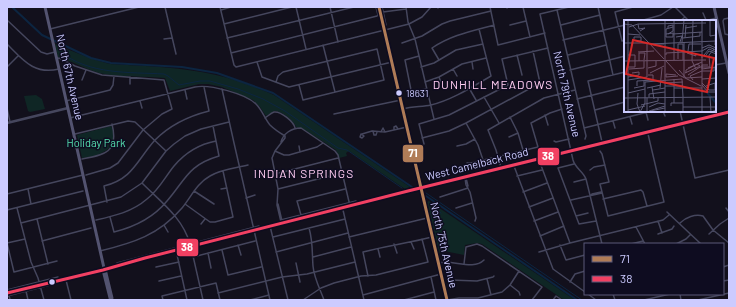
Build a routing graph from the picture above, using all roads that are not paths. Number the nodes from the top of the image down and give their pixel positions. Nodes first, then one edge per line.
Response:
1 (45, 7) edge
2 (139, 7) edge
3 (165, 7) edge
4 (231, 7) edge
5 (292, 7) edge
6 (296, 7) edge
7 (330, 7) edge
8 (354, 7) edge
9 (376, 7) edge
10 (381, 7) edge
11 (430, 7) edge
12 (490, 7) edge
13 (523, 7) edge
14 (569, 7) edge
15 (598, 7) edge
16 (633, 7) edge
17 (674, 7) edge
18 (714, 7) edge
19 (221, 8) edge
20 (406, 8) edge
21 (557, 10) junction
22 (491, 11) junction
23 (331, 12) junction
24 (383, 12) junction
25 (703, 13) dead end
26 (600, 16) junction
27 (685, 17) junction
28 (716, 18) junction
29 (729, 18) edge
30 (7, 20) edge
31 (300, 20) junction
32 (644, 20) edge
33 (681, 20) edge
34 (688, 20) edge
35 (706, 20) edge
36 (709, 20) edge
37 (526, 21) junction
38 (224, 24) junction
39 (409, 24) junction
40 (386, 25) dead end
41 (510, 25) dead end
42 (624, 25) edge
43 (494, 26) junction
44 (560, 26) junction
45 (618, 26) junction
46 (334, 27) junction
47 (50, 29) junction
48 (479, 29) junction
49 (385, 30) junction
50 (603, 30) junction
51 (544, 33) junction
52 (729, 34) edge
53 (303, 35) junction
54 (530, 37) junction
55 (172, 38) junction
56 (228, 38) junction
57 (415, 38) junction
58 (164, 39) dead end
59 (563, 40) junction
60 (624, 40) edge
61 (338, 42) junction
62 (402, 43) dead end
63 (7, 44) edge
64 (483, 44) junction
65 (324, 45) junction
66 (606, 45) junction
67 (548, 48) junction
68 (306, 49) junction
69 (533, 51) junction
70 (55, 52) junction
71 (231, 53) junction
72 (176, 54) dead end
73 (19, 55) junction
74 (518, 55) junction
75 (567, 55) junction
76 (419, 56) junction
77 (624, 56) edge
78 (487, 58) junction
79 (56, 59) junction
80 (439, 60) junction
81 (610, 60) junction
82 (328, 61) junction
83 (257, 62) junction
84 (392, 62) junction
85 (472, 62) junction
86 (726, 62) junction
87 (380, 64) junction
88 (716, 65) edge
89 (7, 67) edge
90 (421, 67) junction
91 (59, 69) junction
92 (453, 69) junction
93 (473, 69) dead end
94 (86, 70) junction
95 (570, 70) junction
96 (260, 72) junction
97 (624, 72) edge
98 (729, 73) edge
99 (256, 74) dead end
100 (522, 75) dead end
101 (614, 75) junction
102 (114, 76) junction
103 (331, 76) junction
104 (457, 76) dead end
105 (130, 77) junction
106 (439, 77) junction
107 (82, 80) dead end
108 (276, 82) junction
109 (425, 82) junction
110 (130, 84) dead end
111 (299, 85) junction
112 (442, 85) dead end
113 (204, 86) junction
114 (624, 87) edge
115 (469, 88) junction
116 (222, 89) junction
117 (427, 89) junction
118 (185, 90) junction
119 (575, 90) junction
120 (335, 92) junction
121 (168, 94) junction
122 (559, 94) junction
123 (591, 96) junction
124 (484, 97) junction
125 (187, 99) dead end
126 (401, 100) junction
127 (577, 100) junction
128 (66, 101) junction
129 (140, 101) junction
130 (476, 101) junction
131 (624, 102) edge
132 (430, 105) junction
133 (7, 108) edge
134 (68, 108) junction
135 (142, 108) dead end
136 (403, 109) junction
137 (562, 109) junction
138 (491, 110) junction
139 (595, 110) junction
140 (646, 112) joint
141 (664, 112) edge
142 (680, 112) edge
143 (729, 112) edge
144 (334, 114) dead end
145 (545, 115) junction
146 (665, 116) dead end
147 (510, 117) junction
148 (630, 117) junction
149 (70, 118) junction
150 (266, 118) junction
151 (434, 120) junction
152 (648, 120) dead end
153 (613, 121) junction
154 (9, 122) edge
155 (229, 122) junction
156 (499, 123) junction
157 (682, 123) junction
158 (112, 124) junction
159 (466, 124) junction
160 (598, 124) junction
161 (632, 124) dead end
162 (548, 125) dead end
163 (213, 126) junction
164 (407, 127) junction
165 (295, 128) junction
166 (584, 128) junction
167 (615, 128) dead end
168 (398, 129) junction
169 (143, 130) junction
170 (394, 130) junction
171 (381, 132) junction
172 (385, 132) junction
173 (647, 132) junction
174 (518, 133) junction
175 (74, 134) junction
176 (362, 134) dead end
177 (285, 136) junction
178 (509, 137) dead end
179 (422, 138) junction
180 (475, 139) junction
181 (569, 139) junction
182 (585, 139) dead end
183 (131, 140) dead end
184 (155, 141) junction
185 (216, 141) junction
186 (554, 141) dead end
187 (134, 142) junction
188 (323, 143) junction
189 (602, 143) junction
190 (424, 144) dead end
191 (299, 146) dead end
192 (456, 146) dead end
193 (523, 150) junction
194 (166, 151) junction
195 (275, 151) junction
196 (571, 151) junction
197 (600, 151) dead end
198 (300, 152) junction
199 (498, 156) junction
200 (338, 158) junction
201 (538, 159) junction
202 (82, 160) dead end
203 (483, 160) junction
204 (467, 163) dead end
205 (574, 164) junction
206 (248, 165) dead end
207 (513, 165) junction
208 (605, 165) junction
209 (239, 168) junction
210 (500, 168) junction
211 (542, 170) junction
212 (590, 170) dead end
213 (729, 170) edge
214 (223, 171) junction
215 (342, 173) junction
216 (275, 174) junction
217 (84, 175) junction
218 (517, 176) junction
219 (465, 177) junction
220 (586, 179) junction
221 (574, 182) dead end
222 (142, 183) junction
223 (547, 183) junction
224 (421, 187) junction
225 (227, 188) junction
226 (345, 188) junction
227 (468, 188) junction
228 (28, 189) junction
229 (222, 189) dead end
230 (278, 189) junction
231 (83, 191) dead end
232 (194, 191) junction
233 (523, 192) junction
234 (602, 192) junction
235 (7, 194) edge
236 (153, 194) junction
237 (255, 195) dead end
238 (440, 196) dead end
239 (590, 196) junction
240 (246, 198) junction
241 (553, 198) junction
242 (604, 199) junction
243 (571, 200) junction
244 (356, 201) dead end
245 (107, 202) junction
246 (472, 203) junction
247 (32, 204) junction
248 (164, 204) junction
249 (185, 204) junction
250 (214, 204) dead end
251 (349, 204) junction
252 (90, 206) junction
253 (647, 206) junction
254 (529, 207) junction
255 (17, 208) junction
256 (342, 208) junction
257 (456, 208) dead end
258 (726, 208) dead end
259 (7, 210) edge
260 (558, 212) junction
261 (667, 212) dead end
262 (729, 212) edge
263 (588, 213) dead end
264 (53, 215) junction
265 (175, 215) junction
266 (301, 215) junction
267 (669, 215) junction
268 (576, 216) junction
269 (110, 217) junction
270 (428, 217) junction
271 (729, 218) edge
272 (37, 219) junction
273 (205, 219) junction
274 (345, 219) junction
275 (54, 220) dead end
276 (96, 220) dead end
277 (281, 221) junction
278 (475, 221) dead end
279 (534, 221) junction
280 (596, 221) junction
281 (658, 222) junction
282 (21, 223) junction
283 (680, 223) junction
284 (201, 224) dead end
285 (164, 225) junction
286 (259, 226) dead end
287 (270, 226) junction
288 (564, 226) junction
289 (674, 226) dead end
290 (636, 227) junction
291 (91, 228) dead end
292 (309, 228) junction
293 (253, 229) junction
294 (713, 230) junction
295 (168, 232) dead end
296 (348, 233) junction
297 (658, 234) dead end
298 (662, 234) junction
299 (709, 234) dead end
300 (600, 235) junction
301 (690, 235) junction
302 (540, 236) junction
303 (273, 237) junction
304 (349, 237) junction
305 (432, 237) junction
306 (25, 239) junction
307 (422, 239) junction
308 (42, 241) junction
309 (256, 241) junction
310 (643, 241) joint
311 (312, 242) junction
312 (411, 242) junction
313 (7, 243) edge
314 (570, 243) junction
315 (602, 243) edge
316 (635, 243) edge
317 (678, 243) edge
318 (700, 243) edge
319 (729, 243) edge
320 (394, 244) junction
321 (190, 245) junction
322 (238, 245) junction
323 (560, 245) junction
324 (352, 247) junction
325 (414, 248) dead end
326 (378, 249) junction
327 (176, 250) junction
328 (222, 250) junction
329 (546, 250) junction
330 (100, 251) junction
331 (276, 252) junction
332 (397, 252) dead end
333 (539, 252) dead end
334 (208, 253) junction
335 (584, 255) edge
336 (241, 256) dead end
337 (193, 257) junction
338 (313, 257) junction
339 (380, 257) dead end
340 (11, 259) junction
341 (7, 260) edge
342 (484, 260) dead end
343 (57, 261) dead end
344 (117, 262) dead end
345 (178, 262) junction
346 (355, 262) junction
347 (296, 263) dead end
348 (439, 263) junction
349 (48, 264) junction
350 (464, 264) junction
351 (262, 266) junction
352 (33, 267) junction
353 (156, 267) dead end
354 (211, 268) dead end
355 (104, 269) junction
356 (519, 271) junction
357 (584, 271) edge
358 (314, 272) junction
359 (441, 274) junction
360 (298, 275) junction
361 (182, 276) junction
362 (368, 276) junction
363 (494, 276) dead end
364 (58, 277) dead end
365 (282, 277) junction
366 (358, 277) junction
367 (431, 277) junction
368 (66, 278) junction
369 (487, 279) junction
370 (450, 280) dead end
371 (159, 281) dead end
372 (266, 281) junction
373 (300, 282) dead end
374 (570, 282) junction
375 (40, 284) junction
376 (50, 285) dead end
377 (510, 285) junction
378 (200, 287) junction
379 (320, 289) junction
380 (7, 290) edge
381 (185, 290) junction
382 (26, 291) junction
383 (584, 291) edge
384 (434, 292) junction
385 (218, 293) junction
386 (362, 294) junction
387 (520, 294) dead end
388 (8, 295) edge
389 (269, 295) junction
390 (491, 295) junction
391 (592, 295) edge
392 (664, 295) edge
393 (720, 295) edge
394 (482, 299) edge
395 (10, 300) edge
396 (28, 300) edge
397 (44, 300) edge
398 (71, 300) edge
399 (111, 300) edge
400 (163, 300) edge
401 (187, 300) edge
402 (203, 300) edge
403 (220, 300) edge
404 (250, 300) edge
405 (270, 300) edge
406 (288, 300) edge
407 (303, 300) edge
408 (324, 300) edge
409 (364, 300) edge
410 (404, 300) edge
411 (436, 300) edge
412 (447, 300) edge
413 (532, 300) edge
414 (553, 300) edge
415 (562, 300) edge
416 (596, 300) edge
417 (644, 300) edge
418 (698, 300) edge

1 - 47 main road, North 67th Avenue
2 - 47 street
3 - 55 street
4 - 19 street
5 - 38 street
6 - 31 street
7 - 23 street
8 - 23 street
9 - 46 street
10 - 24 street, North 75th Avenue
10 - 49 main road, North 75th Avenue
11 - 39 street
12 - 22 street
13 - 37 street
14 - 21 street
15 - 26 street
16 - 45 street
17 - 27 street
17 - 32 street
18 - 28 main road
19 - 38 street
20 - 24 street
20 - 39 street
21 - 44 street
21 - 51 street, North 79th Avenue
22 - 43 street
22 - 57 street
23 - 31 street
23 - 46 street
24 - 40 street, North 75th Avenue
25 - 35 street
26 - 44 street
26 - 50 street
27 - 33 street
27 - 34 street
28 - 36 street
28 - 86 main road
29 - 52 street
30 - 70 street
31 - 53 street
31 - 56 street
37 - 41 street
37 - 54 street
38 - 56 street
39 - 49 street
39 - 57 street
42 - 45 street
43 - 48 street
43 - 54 street
44 - 59 street
45 - 50 street
45 - 60 street
46 - 53 street
46 - 61 street
47 - 70 main road, North 67th Avenue
48 - 64 street
48 - 80 street
49 - 61 street
49 - 84 main road, North 75th Avenue
50 - 59 street
50 - 66 street
51 - 54 street
51 - 67 street, North 79th Avenue
53 - 68 street
53 - 71 street
55 - 58 street
55 - 72 street
56 - 71 street
57 - 62 street
57 - 76 street
59 - 75 street
61 - 65 street
63 - 73 street
64 - 78 street
64 - 80 street
65 - 68 street
65 - 82 street
66 - 75 street
66 - 81 street
67 - 69 street
67 - 122 street, North 79th Avenue
68 - 83 street
69 - 74 street
69 - 138 street
70 - 79 main road, North 67th Avenue
71 - 83 street
73 - 89 street
73 - 91 street
74 - 100 street
74 - 124 street
75 - 95 street
76 - 90 street
76 - 117 street
77 - 81 street
78 - 85 street
78 - 115 street
79 - 91 main road, North 67th Avenue
79 - 94 street
80 - 90 street
81 - 95 street
81 - 101 street
82 - 87 street
82 - 103 street
82 - 108 street
83 - 96 street
84 - 87 street
84 - 126 main road, North 75th Avenue
85 - 92 street
85 - 93 street
86 - 88 street
86 - 98 main road
87 - 103 street
87 - 120 street
90 - 109 street
91 - 128 main road, North 67th Avenue
92 - 104 street
92 - 106 street
94 - 102 street
94 - 107 street
95 - 119 street
96 - 99 street
96 - 108 street
97 - 101 street
101 - 123 street
102 - 105 street
102 - 128 street
103 - 111 street
103 - 120 street
105 - 110 street
105 - 121 street
106 - 109 street
106 - 112 street
108 - 111 street
109 - 117 street
111 - 120 street
113 - 116 street
113 - 118 street
113 - 184 street
114 - 123 street
115 - 130 street
115 - 132 street
116 - 150 street
116 - 155 street
117 - 132 street
118 - 121 street
118 - 125 street
119 - 122 street
119 - 127 street
121 - 129 street
121 - 169 street
122 - 137 street, North 79th Avenue
122 - 147 street
123 - 127 street
123 - 139 street
124 - 130 street
124 - 138 street
126 - 136 main road, North 75th Avenue
126 - 144 street
127 - 166 street
128 - 134 main road, North 67th Avenue
129 - 135 street
129 - 149 street
130 - 151 street
131 - 139 street
132 - 136 street
132 - 151 street
133 - 154 street
134 - 149 main road, North 67th Avenue
134 - 154 street
136 - 164 main road, North 75th Avenue
137 - 145 street
137 - 181 street, North 79th Avenue
138 - 156 street
138 - 159 street
139 - 160 street
140 - 148 street
140 - 152 street
141 - 146 street
142 - 157 street
143 - 157 main road, West Camelback Road
145 - 162 street
145 - 193 street
147 - 156 street
147 - 174 street
148 - 153 street
148 - 161 street
149 - 175 main road, North 67th Avenue
150 - 165 street
150 - 177 street
151 - 179 street
153 - 160 street
153 - 167 street
155 - 163 street
155 - 209 street
156 - 199 street
157 - 173 main road, West Camelback Road
157 - 213 street
158 - 169 street
158 - 175 street
158 - 202 street
159 - 179 street
159 - 180 street
160 - 166 street
160 - 189 street
163 - 185 street
163 - 194 street
164 - 168 street
164 - 224 main road, North 75th Avenue
165 - 177 street
165 - 188 street
166 - 182 street
168 - 170 street
168 - 170 street
169 - 184 street
169 - 187 street
170 - 172 street
171 - 172 street
171 - 172 street
171 - 176 street
173 - 189 main road, West Camelback Road
173 - 253 street
174 - 178 street
174 - 193 street
175 - 217 main road, North 67th Avenue
177 - 195 street
179 - 190 street
180 - 192 street
180 - 203 street
181 - 186 street
181 - 196 street, North 79th Avenue
183 - 187 street
184 - 194 street
184 - 245 street
185 - 236 street
185 - 248 street
187 - 217 street
188 - 198 street
188 - 200 street
189 - 196 main road, West Camelback Road
191 - 198 street
193 - 199 street
194 - 222 street
195 - 198 street
195 - 216 street
196 - 201 main road, West Camelback Road
196 - 205 street, North 79th Avenue
197 - 208 street
199 - 203 street
199 - 210 street
200 - 215 street
200 - 216 street
201 - 207 main road, West Camelback Road
201 - 211 street
203 - 204 street
205 - 220 street, North 79th Avenue
205 - 243 street
206 - 209 street
207 - 210 main road, West Camelback Road
207 - 218 street
208 - 212 street
208 - 234 street
209 - 214 street
209 - 240 street
210 - 219 main road, West Camelback Road
211 - 218 street
211 - 223 street
214 - 225 street
214 - 232 street
215 - 226 street
215 - 230 street
216 - 230 street
217 - 228 street
217 - 252 main road, North 67th Avenue
218 - 233 street
219 - 224 main road, West Camelback Road
219 - 227 street
220 - 221 street
220 - 239 street, North 79th Avenue
222 - 236 street
222 - 245 street
223 - 233 street
223 - 241 street
224 - 251 main road, West Camelback Road
224 - 270 main road, North 75th Avenue
225 - 229 street
225 - 273 street
226 - 251 street
226 - 266 street
227 - 238 street
227 - 246 street
228 - 235 street
228 - 247 street
230 - 277 street
231 - 247 street
232 - 249 street
232 - 250 street
233 - 254 street
234 - 239 street
234 - 242 street
236 - 248 street
236 - 269 street
237 - 240 street
239 - 243 street
239 - 280 street, North 79th Avenue
240 - 293 street
241 - 254 street
241 - 260 street
242 - 253 street
242 - 253 street
243 - 268 street
244 - 251 street, West Camelback Road
245 - 252 street
246 - 257 street
246 - 278 street
247 - 255 street
248 - 265 street
248 - 269 street
249 - 265 street
249 - 273 street
251 - 256 main road, West Camelback Road
251 - 266 street, West Camelback Road
252 - 264 street
252 - 330 main road, North 67th Avenue
254 - 279 street
255 - 259 street
255 - 282 street
256 - 274 street
256 - 277 main road, West Camelback Road
258 - 262 street
260 - 279 street
260 - 288 street
261 - 267 street
263 - 268 street
264 - 272 street
264 - 275 street
265 - 285 street
265 - 321 street
266 - 277 street, West Camelback Road
267 - 281 street
267 - 283 street
268 - 280 street
269 - 276 street
270 - 304 street
270 - 305 main road, North 75th Avenue
271 - 294 street
272 - 282 street
272 - 308 street
273 - 284 street
274 - 292 street
274 - 296 street
277 - 287 main road, West Camelback Road
279 - 302 street
280 - 300 street, North 79th Avenue
281 - 290 street
281 - 298 street
282 - 306 street
283 - 294 street
283 - 301 street
285 - 295 street
285 - 330 street
286 - 293 street, West Camelback Road
287 - 293 main road, West Camelback Road
287 - 303 street
288 - 302 street
288 - 314 street
289 - 298 street
290 - 300 street
290 - 310 street
291 - 308 street
292 - 303 street
292 - 311 street
293 - 309 street
293 - 321 main road, West Camelback Road
294 - 299 street
294 - 319 street
296 - 304 street
296 - 311 street
297 - 298 street
300 - 314 street
300 - 315 street, North 79th Avenue
301 - 317 street
301 - 318 street
302 - 329 street
303 - 331 street
304 - 324 street
305 - 307 street
305 - 348 main road, North 75th Avenue
306 - 313 street
306 - 352 street
307 - 312 street
307 - 362 street
308 - 349 street
309 - 322 street
309 - 351 street
310 - 316 street
311 - 331 street
311 - 338 street
312 - 320 street
312 - 325 street
313 - 340 street
314 - 323 street
320 - 326 street
320 - 332 street
321 - 327 main road, West Camelback Road
321 - 337 street
321 - 344 street, West Camelback Road
322 - 328 street
322 - 336 street
323 - 329 street
323 - 335 street
324 - 338 street
324 - 346 street
326 - 339 street
326 - 362 street
327 - 345 street
327 - 355 main road, West Camelback Road
328 - 334 street
328 - 351 street
329 - 333 street
329 - 374 street
330 - 355 main road, North 67th Avenue
331 - 365 street
334 - 337 street
334 - 354 street
337 - 378 street
338 - 358 street
340 - 341 street
340 - 352 street
342 - 350 street
343 - 349 street
345 - 353 street
345 - 361 street
346 - 358 street
346 - 366 street
347 - 360 street
348 - 350 street
348 - 359 main road, North 75th Avenue
349 - 352 street
350 - 356 street
351 - 372 street
352 - 375 street
355 - 368 main road, West Camelback Road
355 - 399 main road, North 67th Avenue
356 - 377 street
356 - 413 street
357 - 374 street
358 - 360 street
358 - 379 street
359 - 367 street
359 - 412 main road, North 75th Avenue
360 - 365 street
360 - 373 street
361 - 371 street
361 - 381 street
362 - 366 street
363 - 369 street
364 - 375 street, West Camelback Road
365 - 372 street
365 - 406 street
366 - 379 street
366 - 386 street
367 - 384 street
367 - 386 street
368 - 375 main road, West Camelback Road
368 - 398 street
369 - 370 street
369 - 390 street
372 - 385 street
372 - 389 street
374 - 383 street
375 - 376 street, West Camelback Road
375 - 380 street, West Camelback Road
375 - 382 street, West Camelback Road
375 - 388 main road, West Camelback Road
375 - 397 street
377 - 387 street
377 - 390 street
378 - 381 street
378 - 385 street
378 - 402 street
379 - 407 street
379 - 408 street
381 - 400 street
381 - 401 street
382 - 388 street, West Camelback Road
382 - 396 street
384 - 410 street
384 - 411 street
385 - 403 street
386 - 409 street
388 - 395 street
389 - 404 street
389 - 405 street
390 - 394 street
391 - 416 street
392 - 417 street
393 - 418 street
394 - 412 street
414 - 415 street

